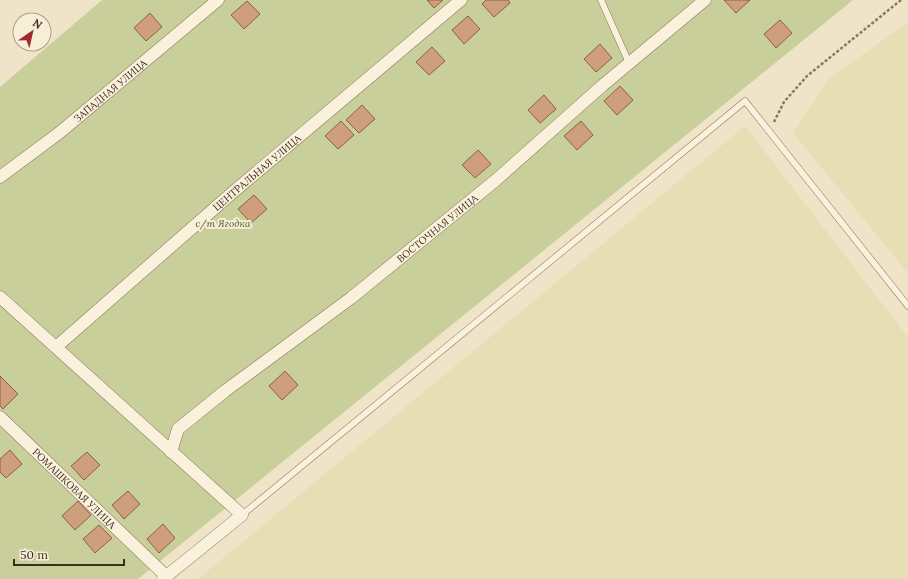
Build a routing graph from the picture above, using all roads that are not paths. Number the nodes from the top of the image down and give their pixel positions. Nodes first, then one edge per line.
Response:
1 (218, 0) edge
2 (461, 0) edge
3 (601, 0) edge
4 (705, 0) edge
5 (629, 63) junction
6 (0, 177) edge
7 (0, 297) edge
8 (908, 306) edge
9 (56, 347) junction
10 (0, 417) edge
11 (171, 452) junction
12 (242, 515) junction
13 (165, 578) edge

1 - 6 street, ЗАПАДНАЯ УЛИЦА
2 - 9 street, ЦЕНТРАЛЬНАЯ УЛИЦА
3 - 5 lane
4 - 5 street, ВОСТОЧНАЯ УЛИЦА
5 - 11 street, ВОСТОЧНАЯ УЛИЦА
7 - 9 street
8 - 12 lane
9 - 11 street
10 - 13 street, РОМАШКОВАЯ УЛИЦА
11 - 12 street
12 - 13 street

